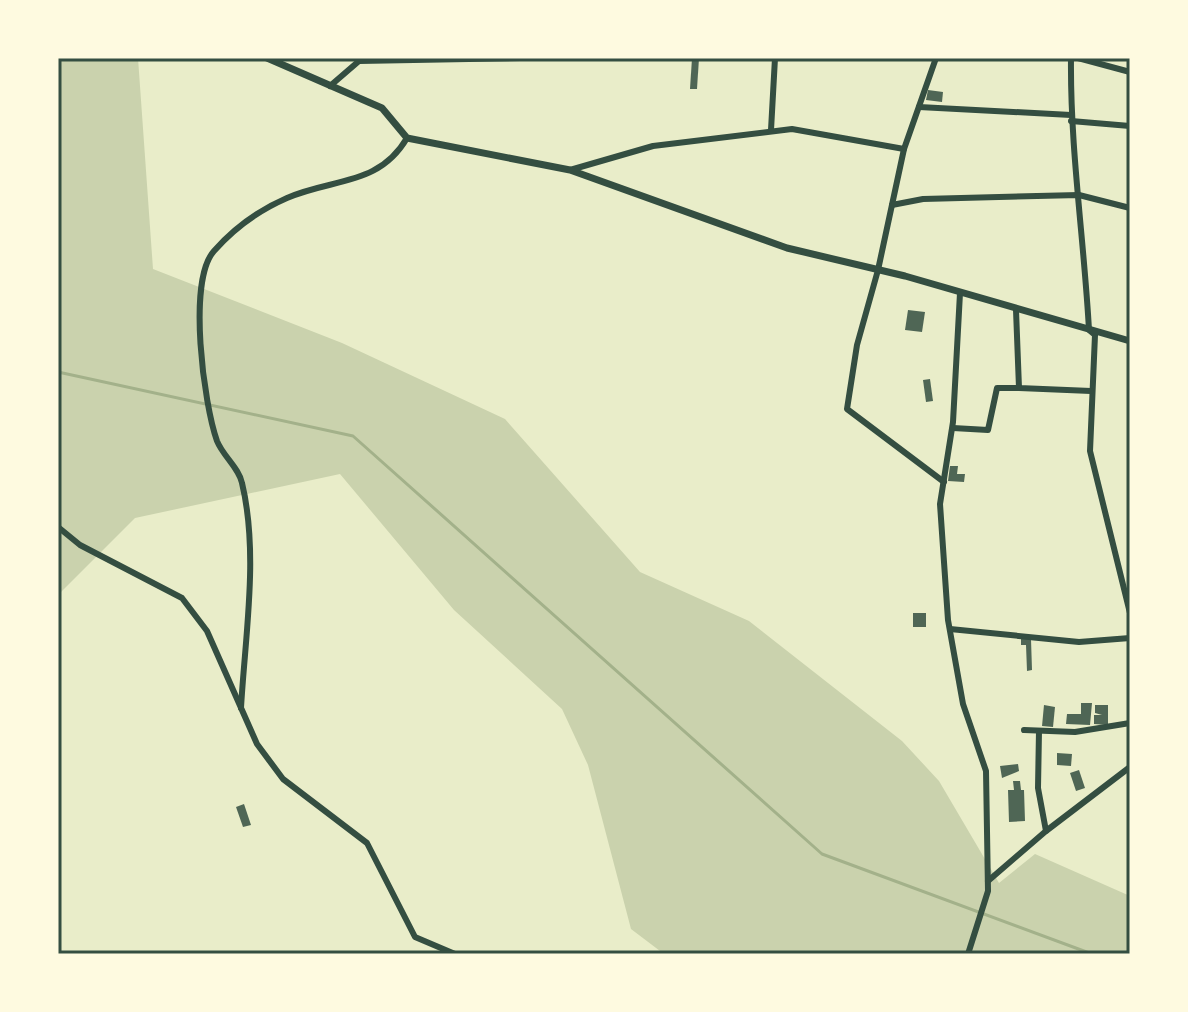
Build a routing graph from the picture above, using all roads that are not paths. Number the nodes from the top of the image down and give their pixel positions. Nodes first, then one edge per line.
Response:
1 (267, 58) edge
2 (520, 58) edge
3 (775, 58) edge
4 (936, 58) edge
5 (1071, 58) edge
6 (1078, 58) edge
7 (1130, 72) edge
8 (330, 86) junction
9 (919, 107) junction
10 (1071, 118) junction
11 (1130, 126) edge
12 (771, 130) junction
13 (407, 138) junction
14 (904, 149) junction
15 (570, 170) junction
16 (1079, 195) junction
17 (892, 205) junction
18 (1130, 208) edge
19 (878, 270) junction
20 (960, 293) junction
21 (1016, 310) junction
22 (1089, 330) junction
23 (1130, 341) edge
24 (1019, 388) junction
25 (1091, 391) junction
26 (953, 428) junction
27 (944, 482) junction
28 (58, 527) edge
29 (1130, 613) edge
30 (950, 629) junction
31 (1130, 638) edge
32 (241, 708) junction
33 (1130, 723) edge
34 (1024, 730) dead end
35 (1039, 731) junction
36 (1130, 767) edge
37 (1046, 831) junction
38 (988, 881) junction
39 (455, 954) edge
40 (968, 954) edge

1 - 8 street
2 - 8 street
3 - 12 street
4 - 9 street
5 - 10 street
6 - 7 street
8 - 13 street
9 - 10 street
9 - 14 street
10 - 11 street
10 - 16 street
12 - 14 street
12 - 15 street
13 - 15 street
13 - 32 street
14 - 17 street
15 - 19 street
16 - 17 street
16 - 18 street
16 - 22 street
17 - 19 street
19 - 20 street
19 - 27 street
20 - 21 street
20 - 26 street
21 - 22 street
21 - 24 street
22 - 23 street
22 - 25 street
24 - 25 street
24 - 26 street
25 - 29 street
26 - 27 street
27 - 30 street
28 - 32 street
30 - 31 street
30 - 38 street
32 - 39 street
33 - 35 street
34 - 35 street
35 - 37 street
36 - 37 street
37 - 38 street
38 - 40 street

